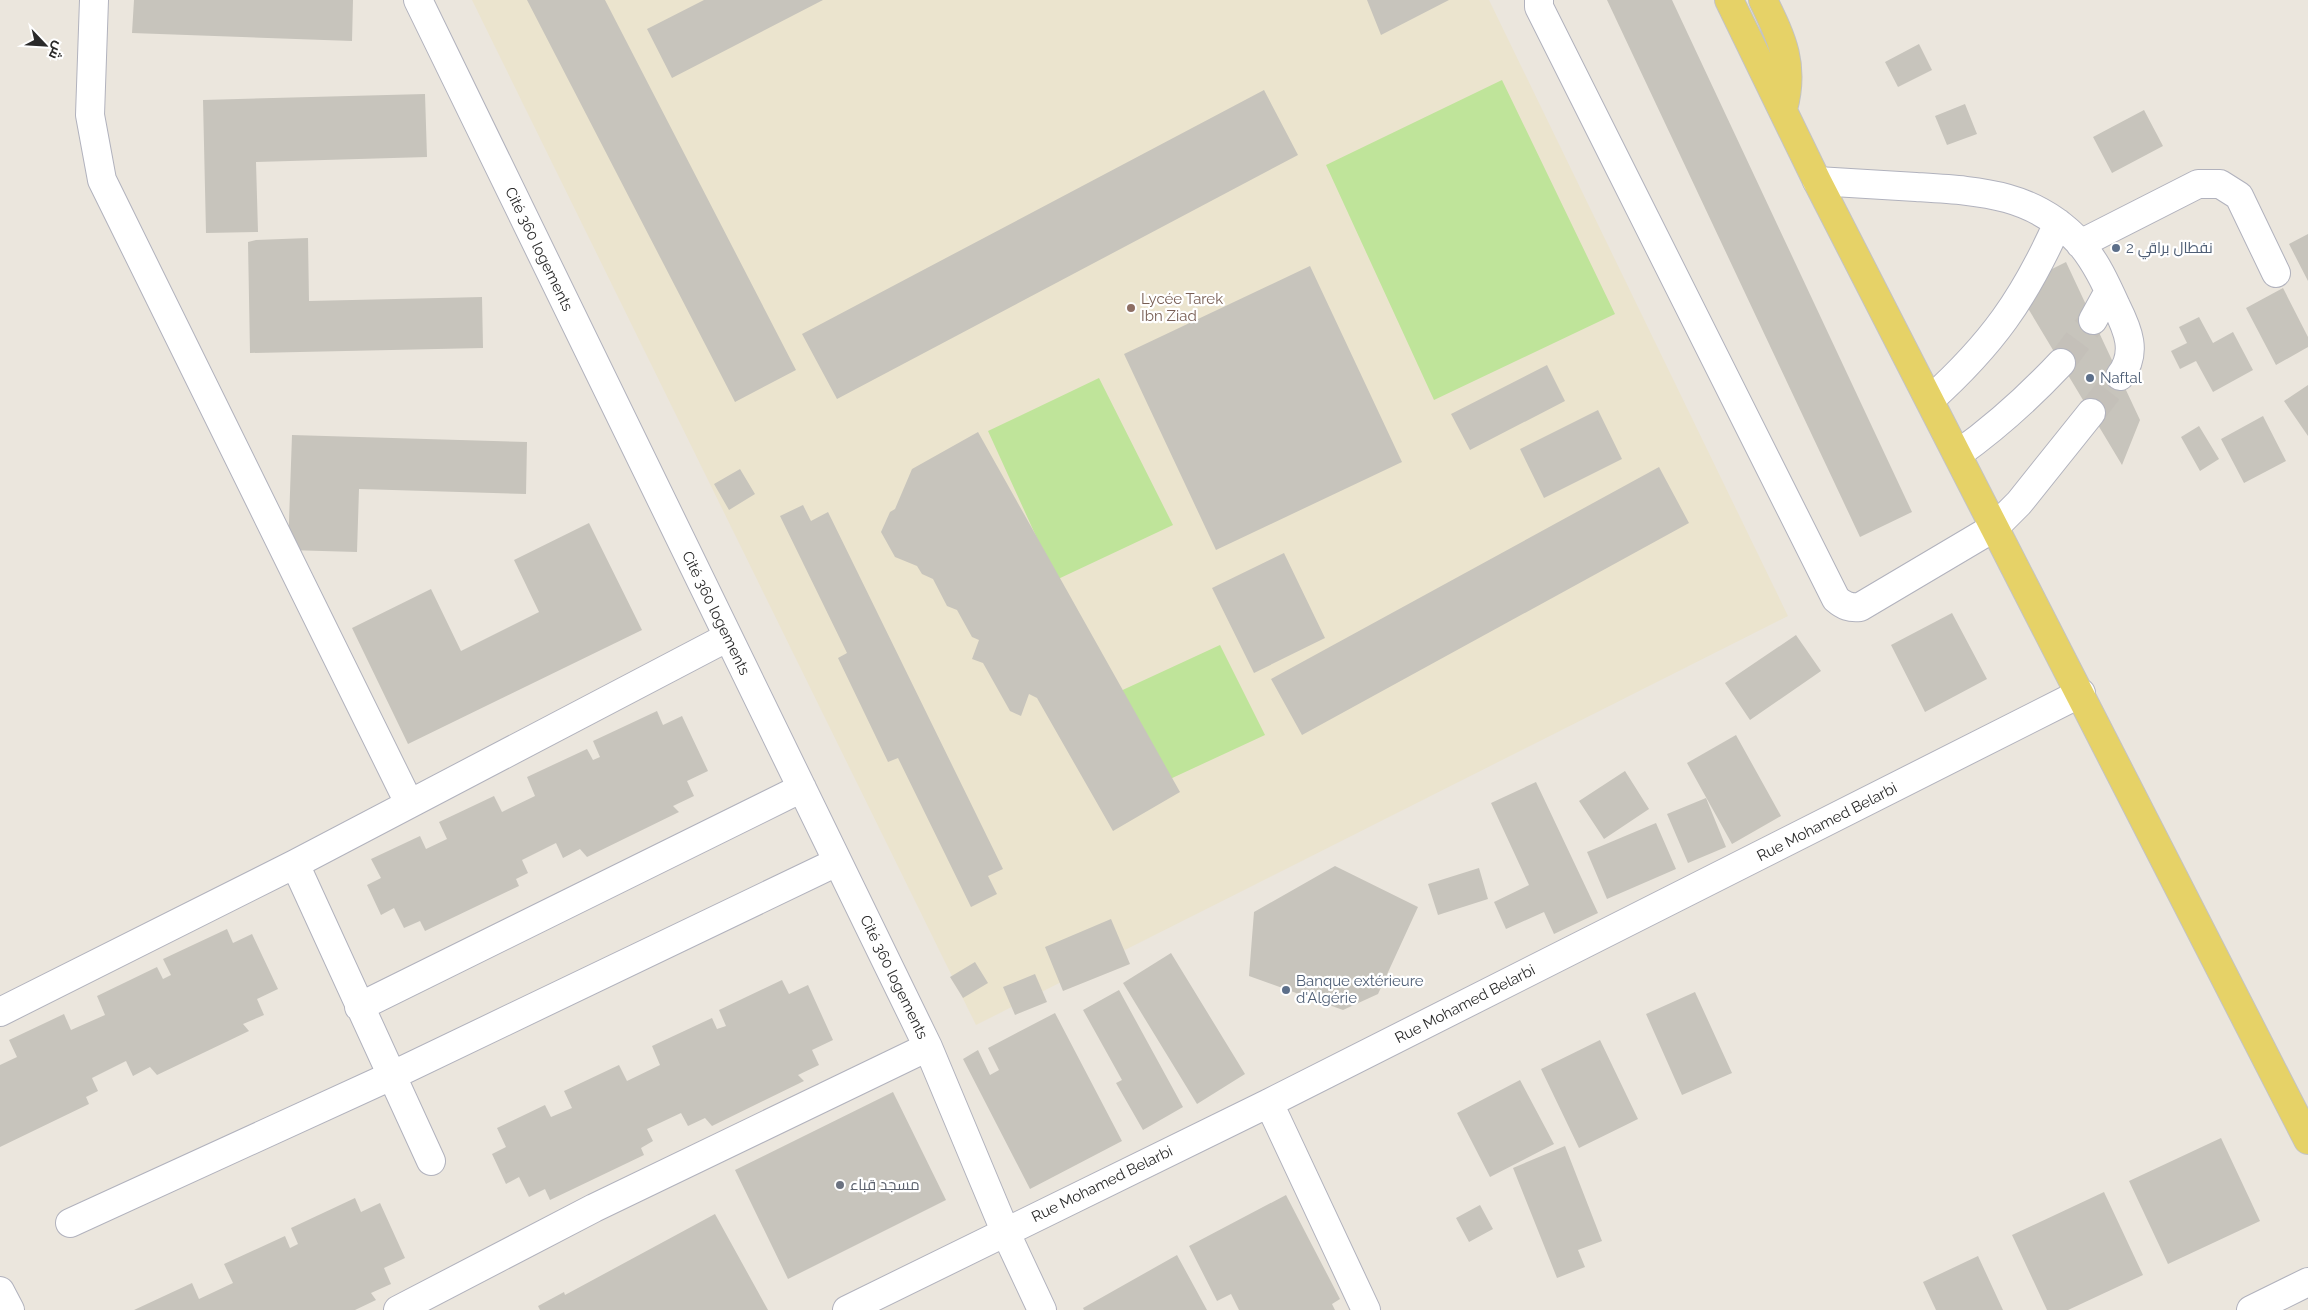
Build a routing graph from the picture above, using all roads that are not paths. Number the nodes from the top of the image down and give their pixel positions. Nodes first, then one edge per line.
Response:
1 (94, 0) edge
2 (418, 0) edge
3 (1539, 0) edge
4 (1729, 0) edge
5 (1763, 0) edge
6 (1783, 109) junction
7 (1817, 181) junction
8 (2058, 223) junction
9 (2080, 244) junction
10 (2276, 273) dead end
11 (2109, 291) junction
12 (2093, 320) tunnel mouth
13 (2061, 363) tunnel mouth
14 (2120, 376) tunnel mouth
15 (1930, 400) junction
16 (2091, 413) tunnel mouth
17 (1958, 454) junction
18 (1995, 527) junction
19 (728, 637) junction
20 (2081, 693) junction
21 (802, 788) junction
22 (409, 803) junction
23 (837, 862) junction
24 (295, 864) junction
25 (360, 1007) junction
26 (0, 1012) edge
27 (928, 1046) junction
28 (391, 1076) junction
29 (1269, 1103) junction
30 (2308, 1140) edge
31 (431, 1161) dead end
32 (70, 1222) dead end
33 (1005, 1231) junction
34 (2308, 1282) edge
35 (0, 1291) edge
36 (10, 1310) edge
37 (398, 1310) edge
38 (847, 1310) edge
39 (1042, 1310) edge
40 (1366, 1310) edge
41 (2251, 1310) edge

1 - 22 street
2 - 19 street, Cité 360 logements
3 - 18 street
4 - 6 main road
5 - 6 main road
6 - 7 main road
7 - 8 street
7 - 15 main road
8 - 9 street
8 - 15 street
9 - 10 street
9 - 11 street
11 - 12 street
11 - 14 street
13 - 17 street
15 - 17 main road
16 - 18 street
17 - 18 main road
18 - 20 main road
19 - 21 street, Cité 360 logements
19 - 22 street
20 - 29 street, Rue Mohamed Belarbi
20 - 30 main road
21 - 23 street, Cité 360 logements
21 - 25 street
22 - 24 street
23 - 27 street, Cité 360 logements
23 - 28 street
24 - 25 street
24 - 26 street
25 - 28 street
27 - 33 street, Cité 360 logements
27 - 37 street
28 - 31 street
28 - 32 street
29 - 33 street, Rue Mohamed Belarbi
29 - 40 street
33 - 38 street, Rue Mohamed Belarbi
33 - 39 street, Cité 360 logements
34 - 41 street
35 - 36 street

